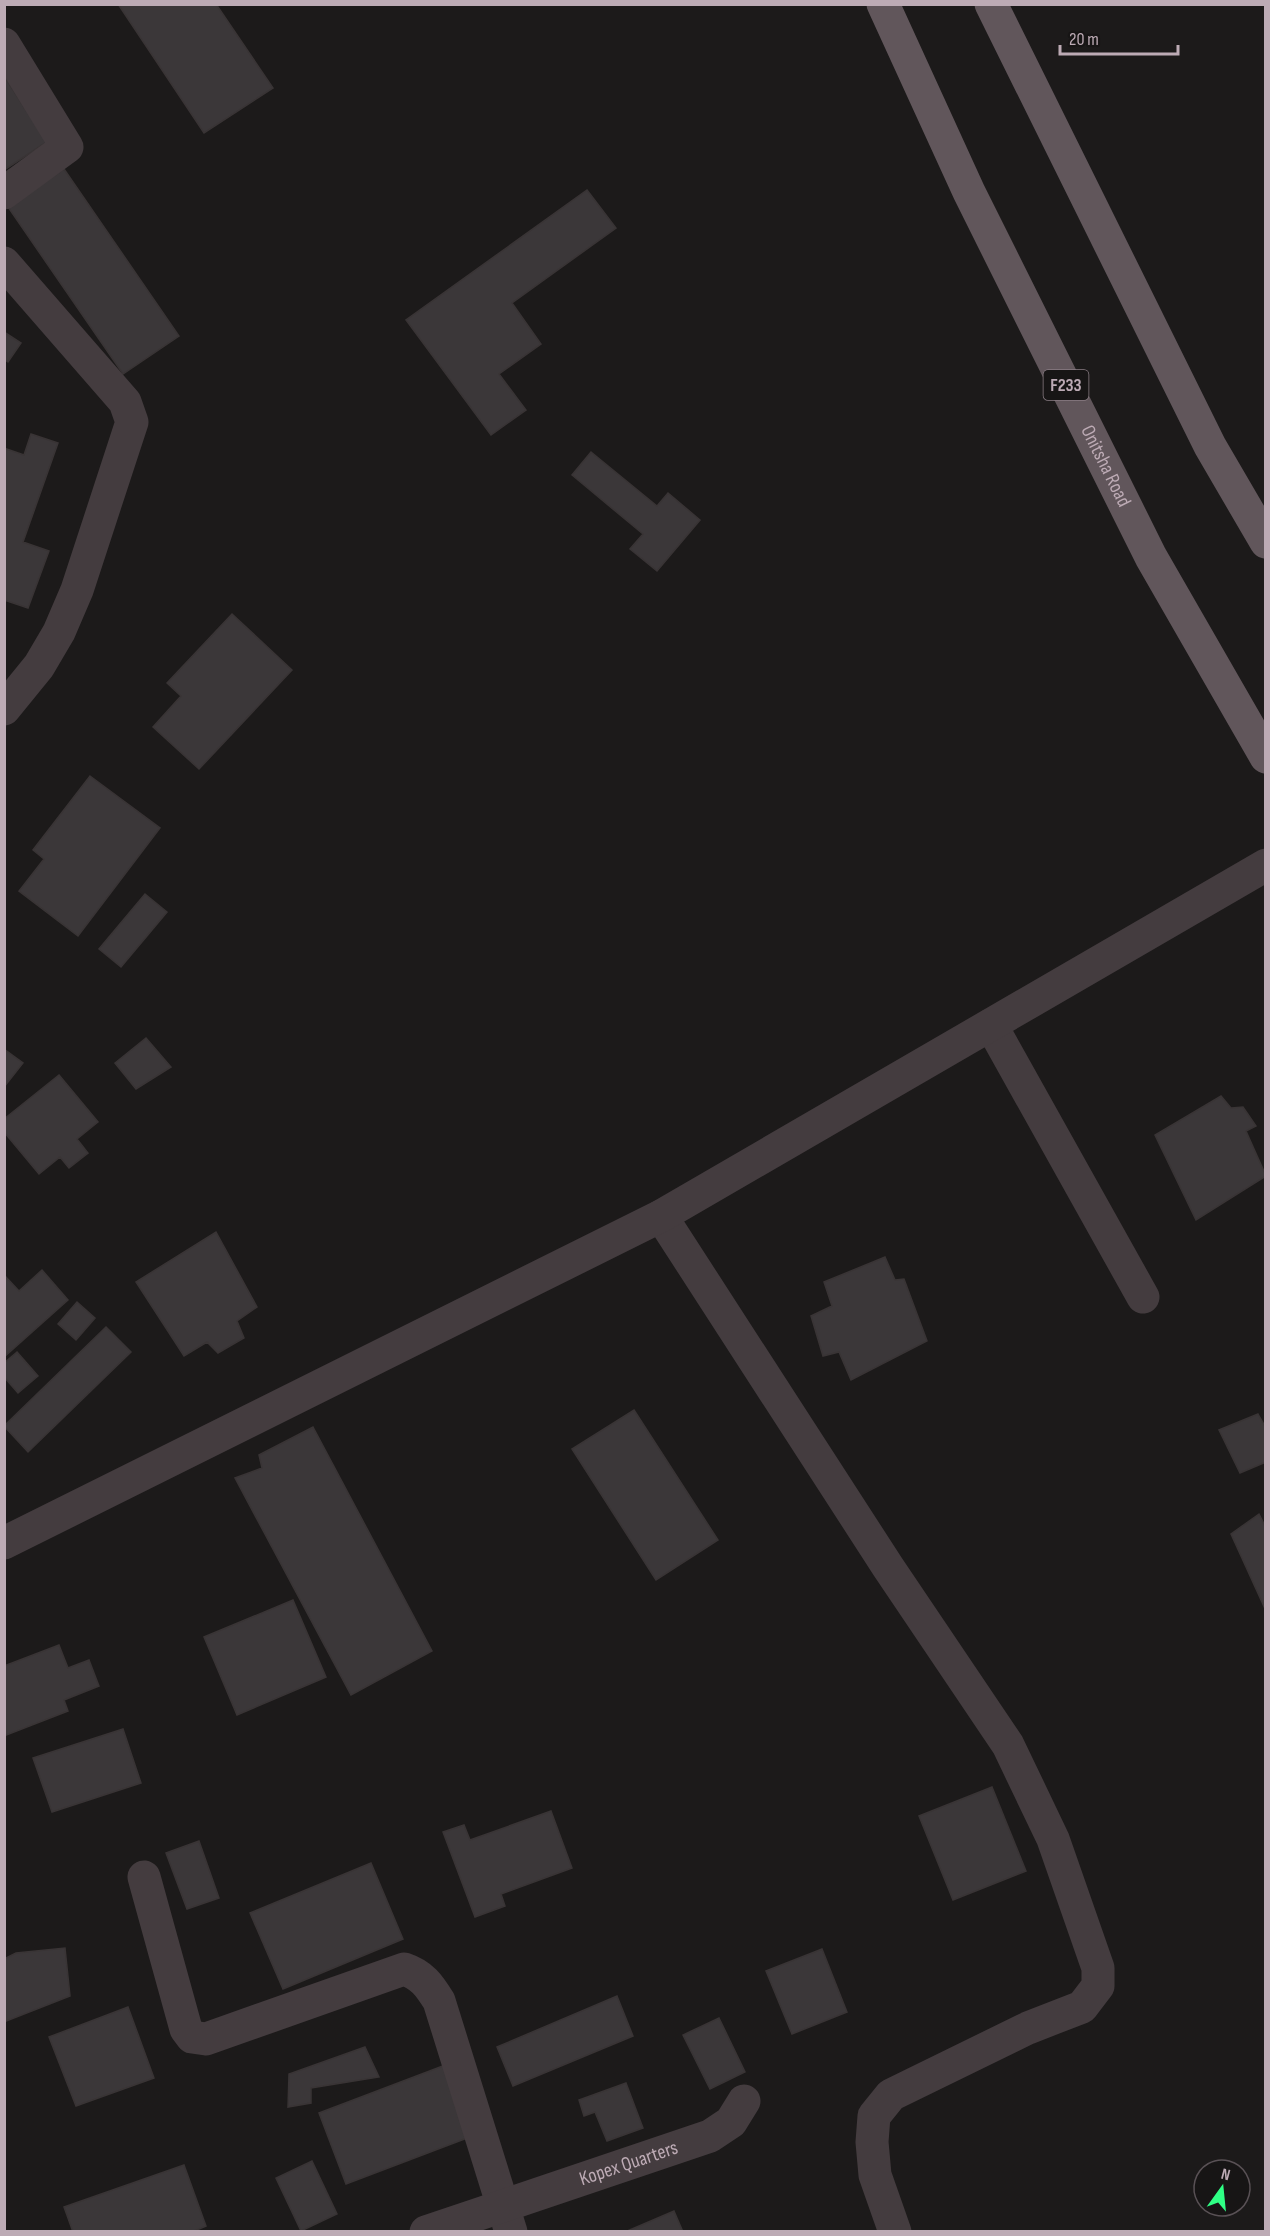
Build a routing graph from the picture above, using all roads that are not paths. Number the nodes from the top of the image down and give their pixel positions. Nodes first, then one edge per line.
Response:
1 (883, 4) edge
2 (991, 4) edge
3 (4, 44) edge
4 (4, 193) edge
5 (4, 263) edge
6 (1266, 542) edge
7 (4, 709) edge
8 (1266, 758) edge
9 (1266, 865) edge
10 (991, 1025) junction
11 (661, 1216) junction
12 (1143, 1296) dead end
13 (4, 1543) edge
14 (144, 1877) dead end
15 (744, 2101) dead end
16 (506, 2219) edge
17 (426, 2232) edge
18 (895, 2232) edge

1 - 8 main road, Onitsha Road / F233
2 - 6 main road
3 - 4 street
5 - 7 street
9 - 10 street
10 - 11 street
10 - 12 street
11 - 13 street
11 - 18 street
14 - 16 street
15 - 16 street, Kopex Quarters
16 - 17 street, Kopex Quarters

